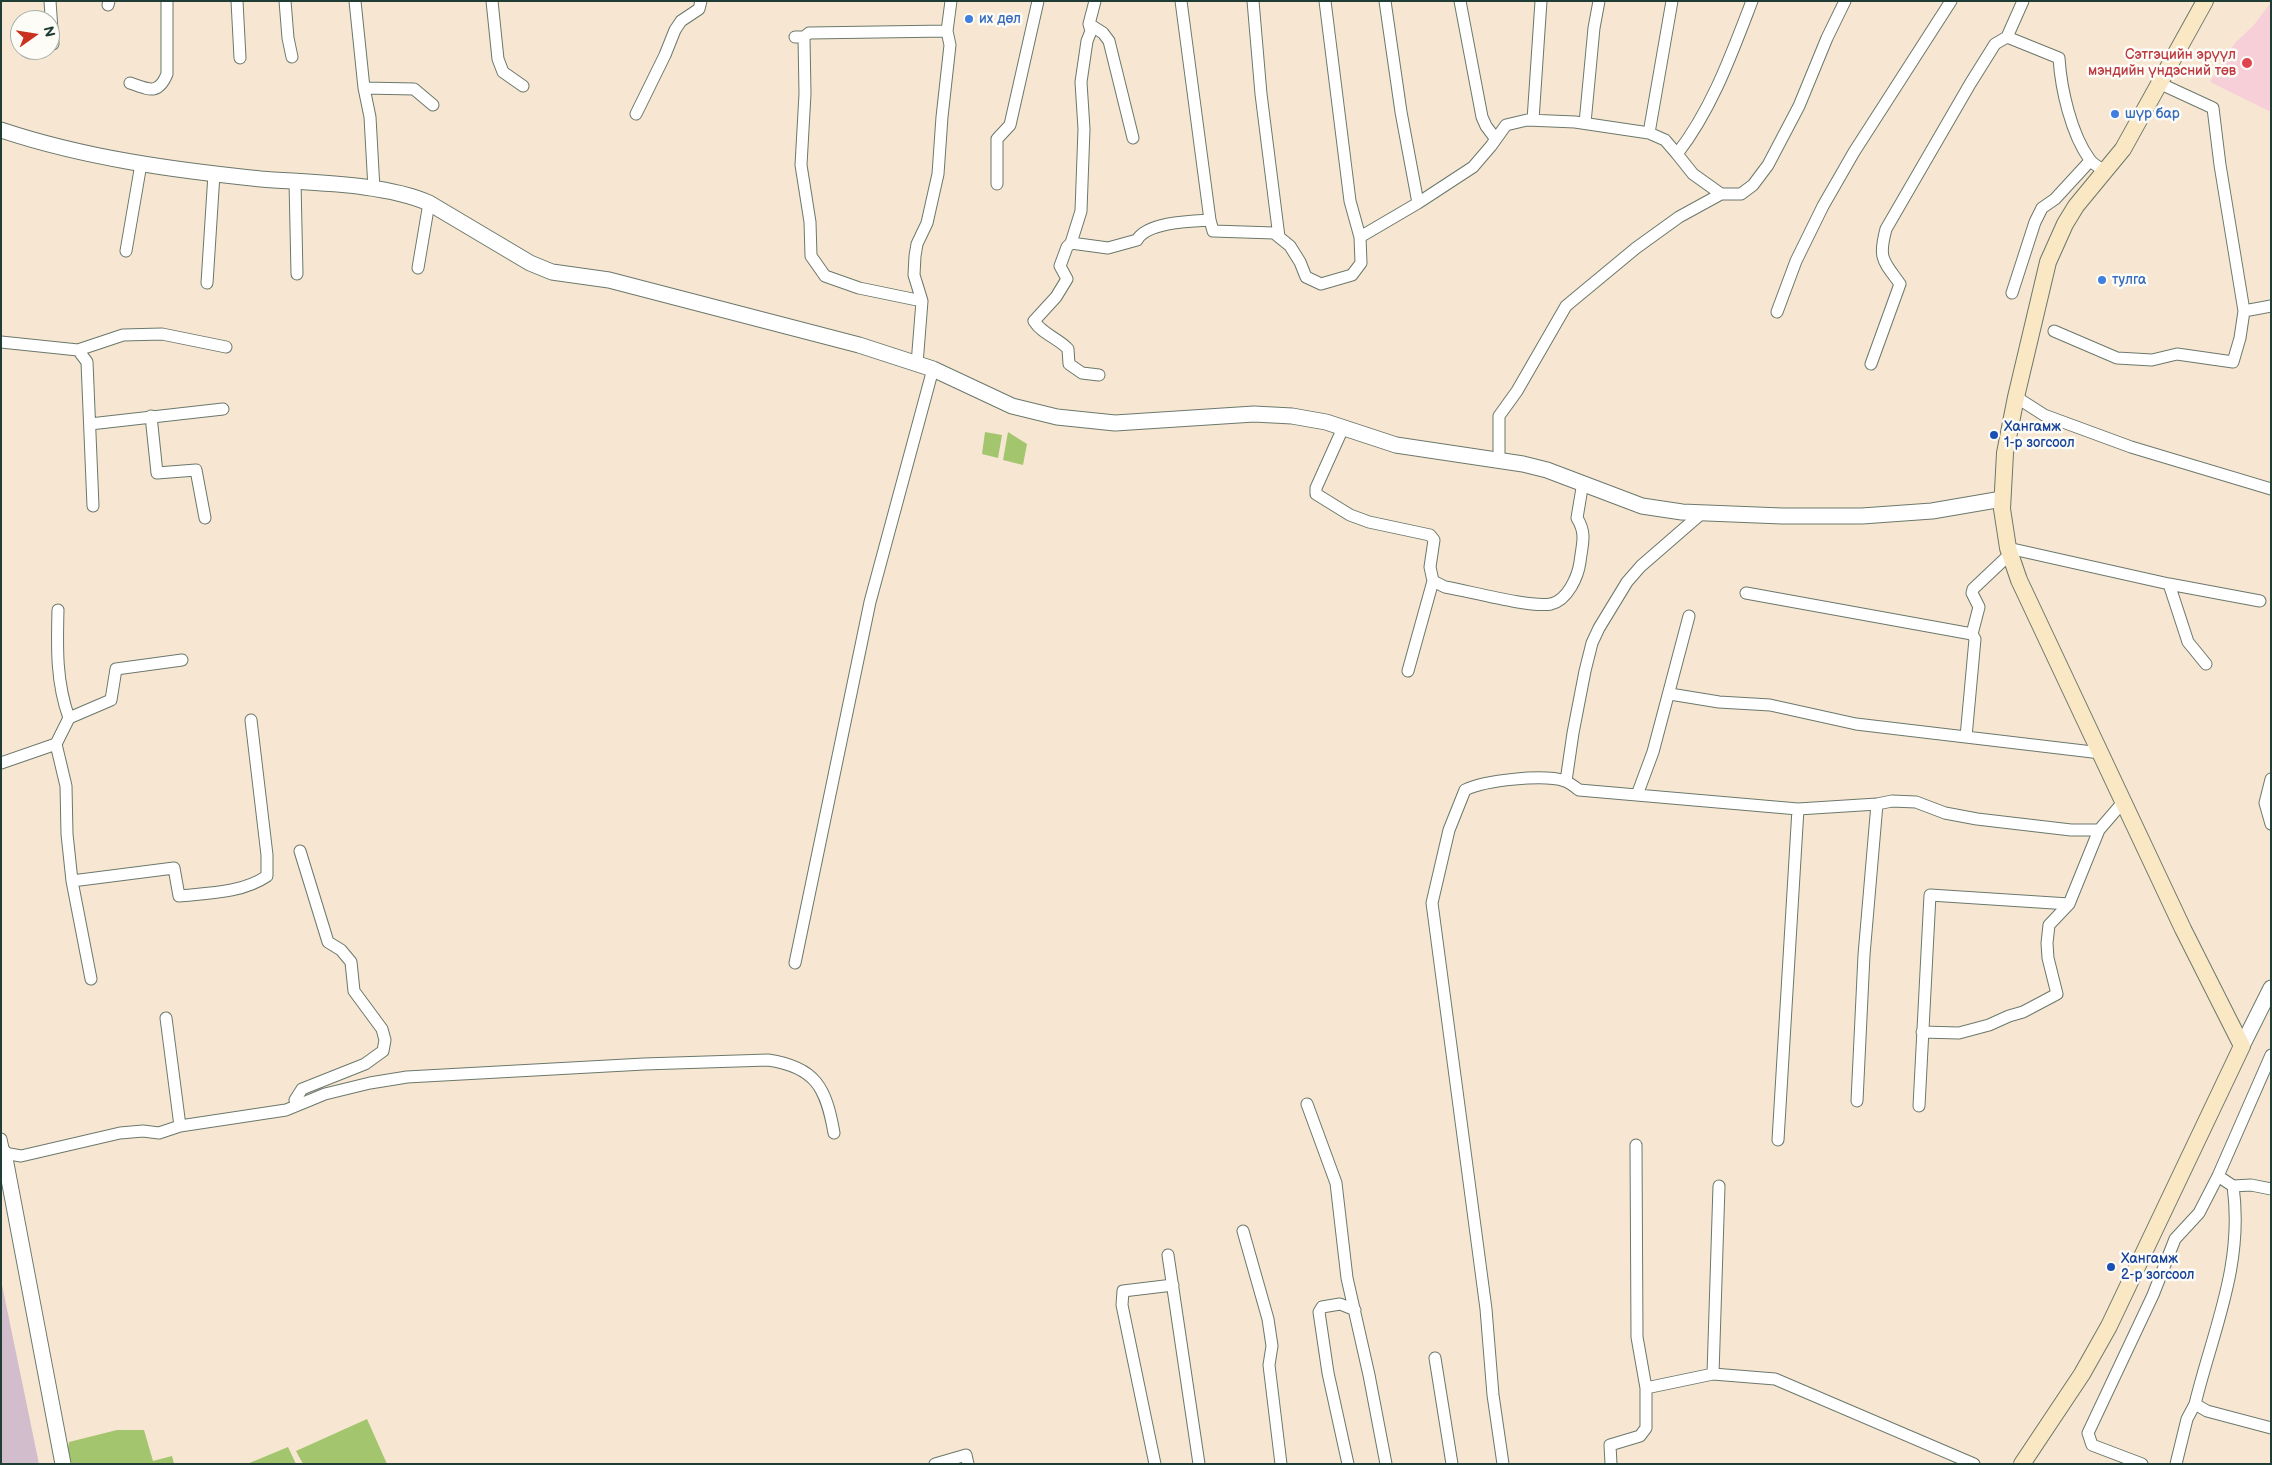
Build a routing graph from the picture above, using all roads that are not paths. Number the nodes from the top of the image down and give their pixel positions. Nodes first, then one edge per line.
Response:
1 (167, 1) edge
2 (237, 1) edge
3 (285, 1) edge
4 (355, 1) edge
5 (492, 1) edge
6 (701, 1) edge
7 (951, 1) edge
8 (1038, 1) edge
9 (1095, 1) edge
10 (1181, 1) edge
11 (1253, 1) edge
12 (1325, 1) edge
13 (1385, 1) edge
14 (1460, 1) edge
15 (1541, 1) edge
16 (1599, 1) edge
17 (1672, 1) edge
18 (1752, 1) edge
19 (1845, 1) edge
20 (1951, 1) edge
21 (2023, 1) edge
22 (2206, 1) edge
23 (1090, 24) junction
24 (948, 30) junction
25 (2007, 37) junction
26 (292, 57) dead end
27 (240, 58) dead end
28 (130, 83) dead end
29 (2161, 84) junction
30 (523, 86) dead end
31 (364, 88) junction
32 (433, 105) dead end
33 (636, 114) dead end
34 (1533, 120) junction
35 (1585, 123) junction
36 (1, 130) edge
37 (1649, 133) junction
38 (1133, 138) dead end
39 (1495, 138) junction
40 (1677, 154) junction
41 (2090, 161) junction
42 (141, 164) junction
43 (2105, 171) junction
44 (214, 174) junction
45 (295, 182) junction
46 (997, 184) dead end
47 (374, 189) junction
48 (1721, 194) junction
49 (429, 202) junction
50 (1418, 203) junction
51 (1210, 220) junction
52 (1279, 237) junction
53 (1360, 237) junction
54 (1071, 243) junction
55 (126, 251) dead end
56 (418, 268) dead end
57 (297, 274) dead end
58 (207, 283) dead end
59 (2012, 293) dead end
60 (922, 301) junction
61 (2271, 306) edge
62 (2244, 310) junction
63 (1777, 312) dead end
64 (2054, 331) dead end
65 (1, 342) edge
66 (226, 347) dead end
67 (78, 350) junction
68 (917, 364) junction
69 (1872, 364) dead end
70 (933, 369) junction
71 (1099, 375) dead end
72 (2016, 397) junction
73 (223, 409) dead end
74 (151, 416) junction
75 (90, 424) junction
76 (1343, 428) junction
77 (1499, 461) junction
78 (1583, 482) junction
79 (2271, 489) edge
80 (2002, 499) junction
81 (93, 506) dead end
82 (1702, 513) junction
83 (205, 518) dead end
84 (2009, 551) junction
85 (1433, 581) junction
86 (2169, 584) junction
87 (1746, 593) dead end
88 (2260, 601) dead end
89 (58, 610) dead end
90 (1690, 616) dead end
91 (1972, 634) junction
92 (182, 660) dead end
93 (2206, 664) dead end
94 (1408, 671) dead end
95 (1670, 694) junction
96 (69, 718) junction
97 (250, 720) dead end
98 (1966, 737) junction
99 (56, 744) junction
100 (2101, 753) junction
101 (1, 763) edge
102 (2271, 780) edge
103 (1566, 781) junction
104 (1637, 795) junction
105 (2124, 802) junction
106 (1877, 804) junction
107 (1798, 809) junction
108 (2271, 824) edge
109 (2099, 830) junction
110 (300, 851) dead end
111 (72, 881) junction
112 (2069, 904) junction
113 (795, 963) dead end
114 (90, 979) dead end
115 (2271, 988) edge
116 (166, 1018) dead end
117 (1922, 1032) junction
118 (2242, 1046) junction
119 (2271, 1055) edge
120 (1857, 1101) dead end
121 (1307, 1104) dead end
122 (296, 1105) junction
123 (1918, 1106) dead end
124 (180, 1126) junction
125 (834, 1133) dead end
126 (1778, 1140) dead end
127 (1636, 1145) dead end
128 (2, 1148) edge
129 (2218, 1176) junction
130 (1719, 1186) dead end
131 (2232, 1186) junction
132 (2271, 1189) edge
133 (1243, 1231) dead end
134 (1168, 1255) dead end
135 (1172, 1284) junction
136 (1355, 1310) junction
137 (1435, 1358) dead end
138 (1713, 1374) junction
139 (1646, 1388) junction
140 (2194, 1404) junction
141 (2271, 1428) edge
142 (63, 1464) edge
143 (935, 1464) edge
144 (968, 1464) edge
145 (1154, 1464) edge
146 (1198, 1464) edge
147 (1281, 1464) edge
148 (1348, 1464) edge
149 (1386, 1464) edge
150 (1452, 1464) edge
151 (1503, 1464) edge
152 (1611, 1464) edge
153 (1974, 1464) edge
154 (2022, 1464) edge
155 (2142, 1464) edge
156 (2176, 1464) edge

1 - 28 street
2 - 27 street
3 - 26 street
4 - 31 street
5 - 30 street
6 - 33 street
7 - 24 street
8 - 46 street
9 - 23 street
10 - 51 street
11 - 52 street
12 - 53 street
13 - 50 street
14 - 39 street
15 - 34 street
16 - 35 street
17 - 37 street
18 - 40 street
19 - 48 street
20 - 63 street
21 - 25 street
22 - 29 main road
23 - 38 street
23 - 54 street
24 - 60 street
24 - 60 street
25 - 41 street
25 - 69 street
29 - 43 main road
29 - 62 street
31 - 32 street
31 - 47 street
34 - 35 street
34 - 39 street
35 - 37 street
36 - 42 street
37 - 40 street
39 - 50 street
40 - 48 street
41 - 43 street
41 - 59 street
42 - 44 street
42 - 55 street
43 - 72 main road
44 - 45 street
44 - 58 street
45 - 47 street
45 - 57 street
47 - 49 street
48 - 77 street
49 - 56 street
49 - 68 street
50 - 53 street
51 - 52 street
51 - 54 street
52 - 53 street
54 - 71 street
60 - 68 street
61 - 62 street
62 - 64 street
65 - 67 street
66 - 67 street
67 - 75 street
68 - 70 street
70 - 76 street
70 - 113 street
72 - 79 street
72 - 80 main road
73 - 74 street
74 - 75 street
74 - 83 street
75 - 81 street
76 - 77 street
76 - 85 street
77 - 78 street
78 - 82 street
78 - 85 street
80 - 82 street
80 - 84 main road
82 - 103 street
84 - 86 street
84 - 91 street
84 - 100 main road
85 - 94 street
86 - 88 street
86 - 93 street
87 - 91 street
89 - 96 street
90 - 95 street
91 - 98 street
92 - 96 street
95 - 98 street
95 - 104 street
96 - 99 street
97 - 111 street
98 - 100 street
99 - 101 street
99 - 111 street
100 - 105 main road
102 - 108 street
103 - 104 street
103 - 151 street
104 - 107 street
105 - 109 street
105 - 118 main road
106 - 107 street
106 - 109 street
106 - 120 street
107 - 126 street
109 - 112 street
110 - 122 street
111 - 114 street
112 - 117 street
112 - 117 street
115 - 118 street
116 - 124 street
117 - 123 street
118 - 154 main road
119 - 129 street
121 - 136 street
122 - 124 street
122 - 125 street
124 - 128 street
127 - 139 street
128 - 142 street
129 - 131 street
129 - 155 street
130 - 138 street
131 - 132 street
131 - 140 street
133 - 147 street
134 - 135 street
135 - 145 street
135 - 146 street
136 - 148 street
136 - 149 street
137 - 150 street
138 - 139 street
138 - 153 street
139 - 152 street
140 - 141 street
140 - 156 street
143 - 144 street

